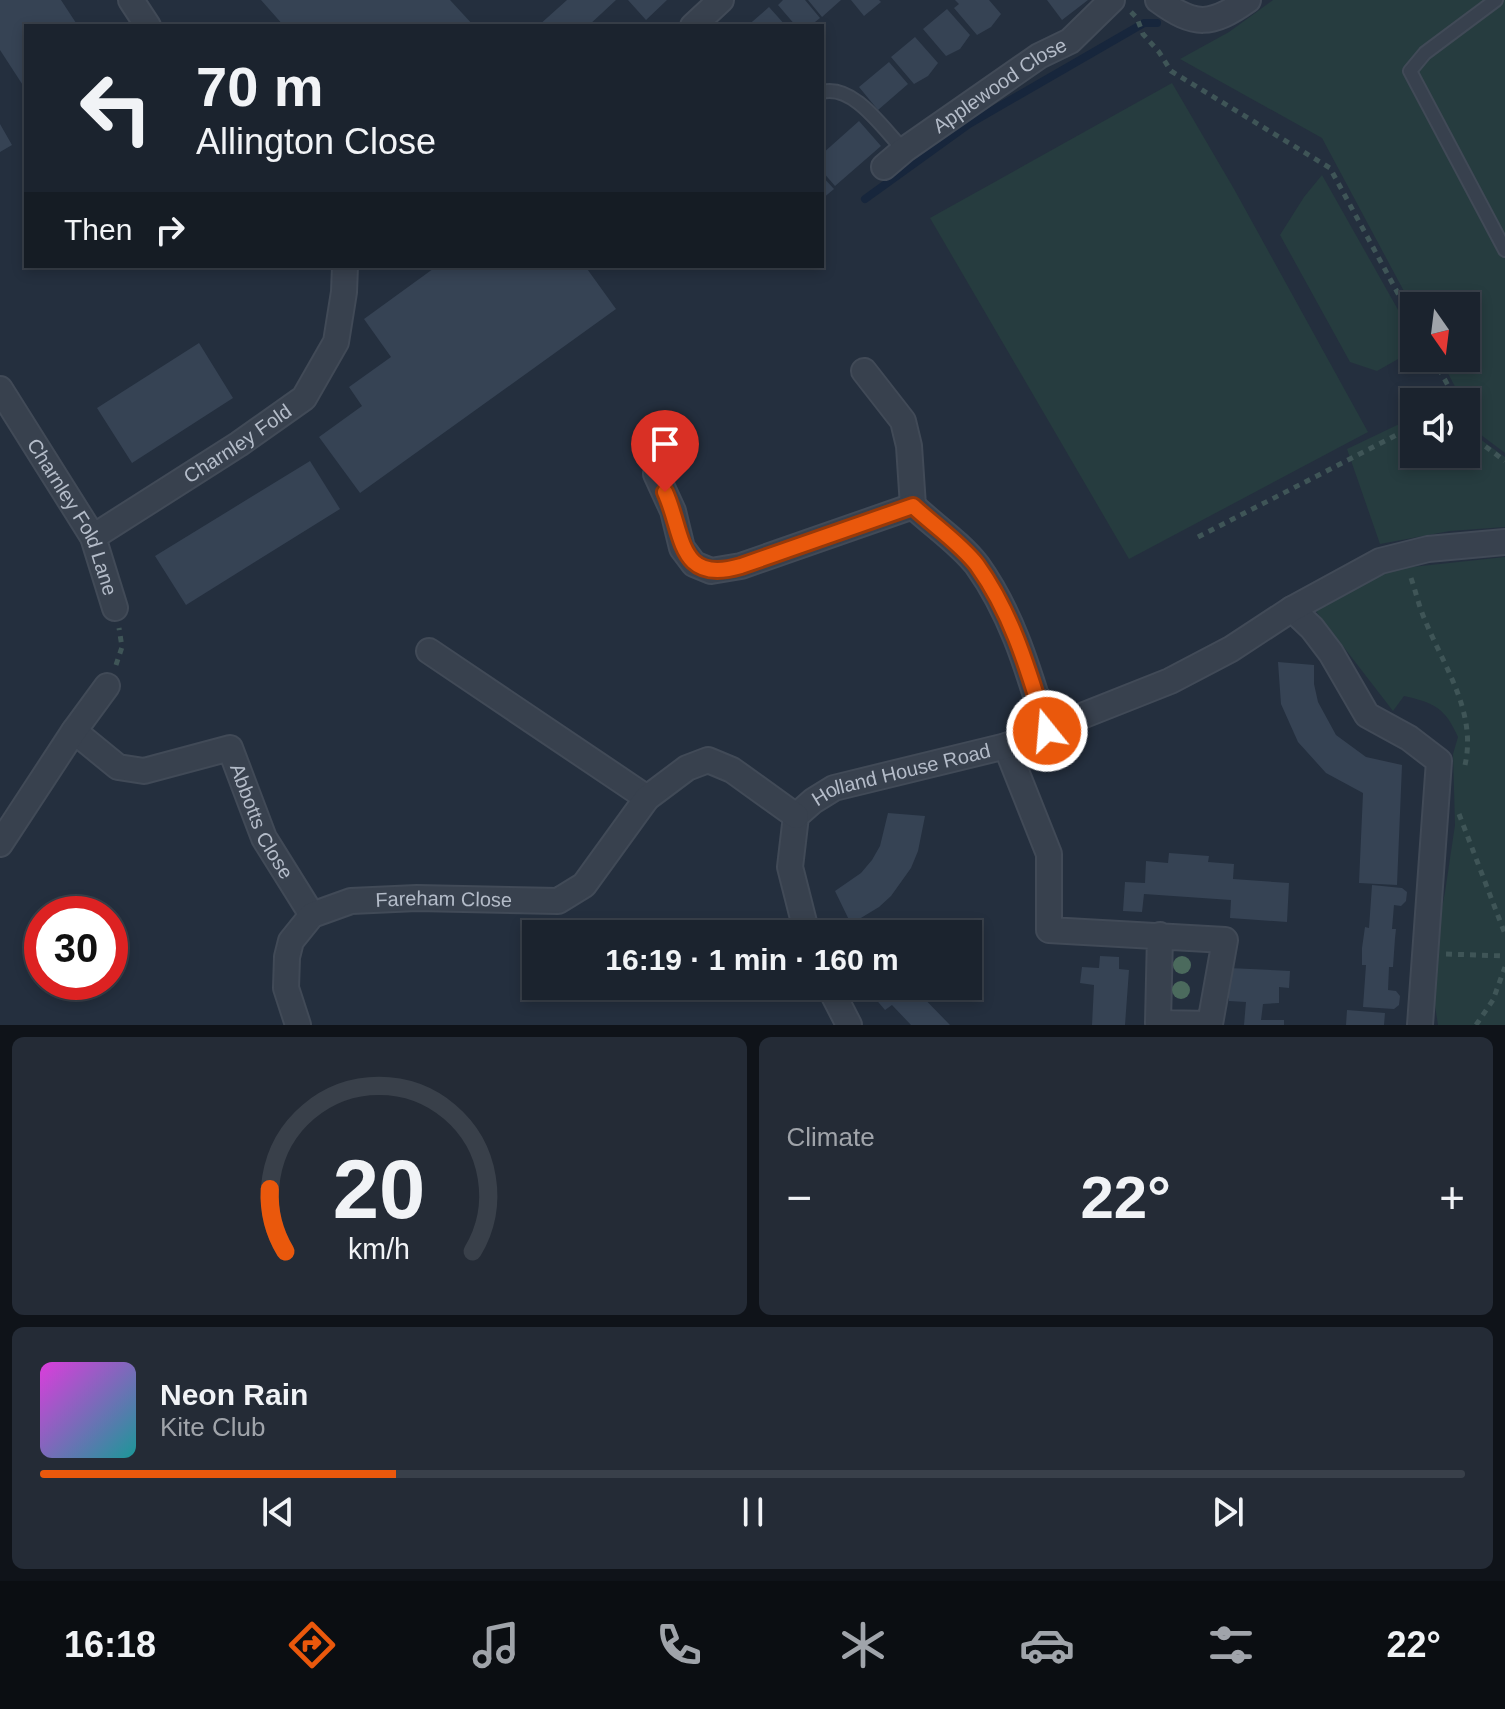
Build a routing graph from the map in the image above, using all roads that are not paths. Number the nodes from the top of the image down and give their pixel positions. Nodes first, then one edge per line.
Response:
1 (131, 0) edge
2 (721, 0) edge
3 (1112, 0) edge
4 (1158, 0) edge
5 (1248, 0) edge
6 (1496, 0) edge
7 (147, 24) edge
8 (695, 24) edge
9 (824, 92) edge
10 (904, 150) junction
11 (884, 167) dead end
12 (1505, 250) edge
13 (345, 268) edge
14 (864, 371) dead end
15 (0, 389) edge
16 (656, 474) dead end
17 (913, 506) junction
18 (93, 537) junction
19 (1505, 542) edge
20 (115, 608) road end
21 (1292, 609) junction
22 (429, 651) dead end
23 (107, 686) road end
24 (74, 731) junction
25 (1047, 731) junction
26 (1006, 746) junction
27 (647, 798) junction
28 (796, 816) junction
29 (0, 844) edge
30 (312, 915) junction
31 (803, 920) edge
32 (1160, 935) dead end
33 (836, 1000) edge
34 (298, 1025) edge
35 (849, 1025) edge
36 (1420, 1025) edge

1 - 7 street
2 - 8 street
3 - 10 street, Applewood Close
4 - 5 street
6 - 12 lane
9 - 10 lane
10 - 11 street, Applewood Close
13 - 18 street, Charnley Fold
14 - 17 street
15 - 18 street, Charnley Fold Lane
16 - 17 street
17 - 25 street
18 - 20 street, Charnley Fold Lane
19 - 21 street, Holland House Road
21 - 25 street, Holland House Road
21 - 36 street
22 - 27 street
23 - 24 street
24 - 29 street
24 - 30 street, Abbotts Close
25 - 26 street, Holland House Road
26 - 28 street, Holland House Road
26 - 32 street
27 - 28 street, Fareham Close
27 - 30 street, Fareham Close
28 - 31 street, Holland House Road
30 - 34 street
33 - 35 street

